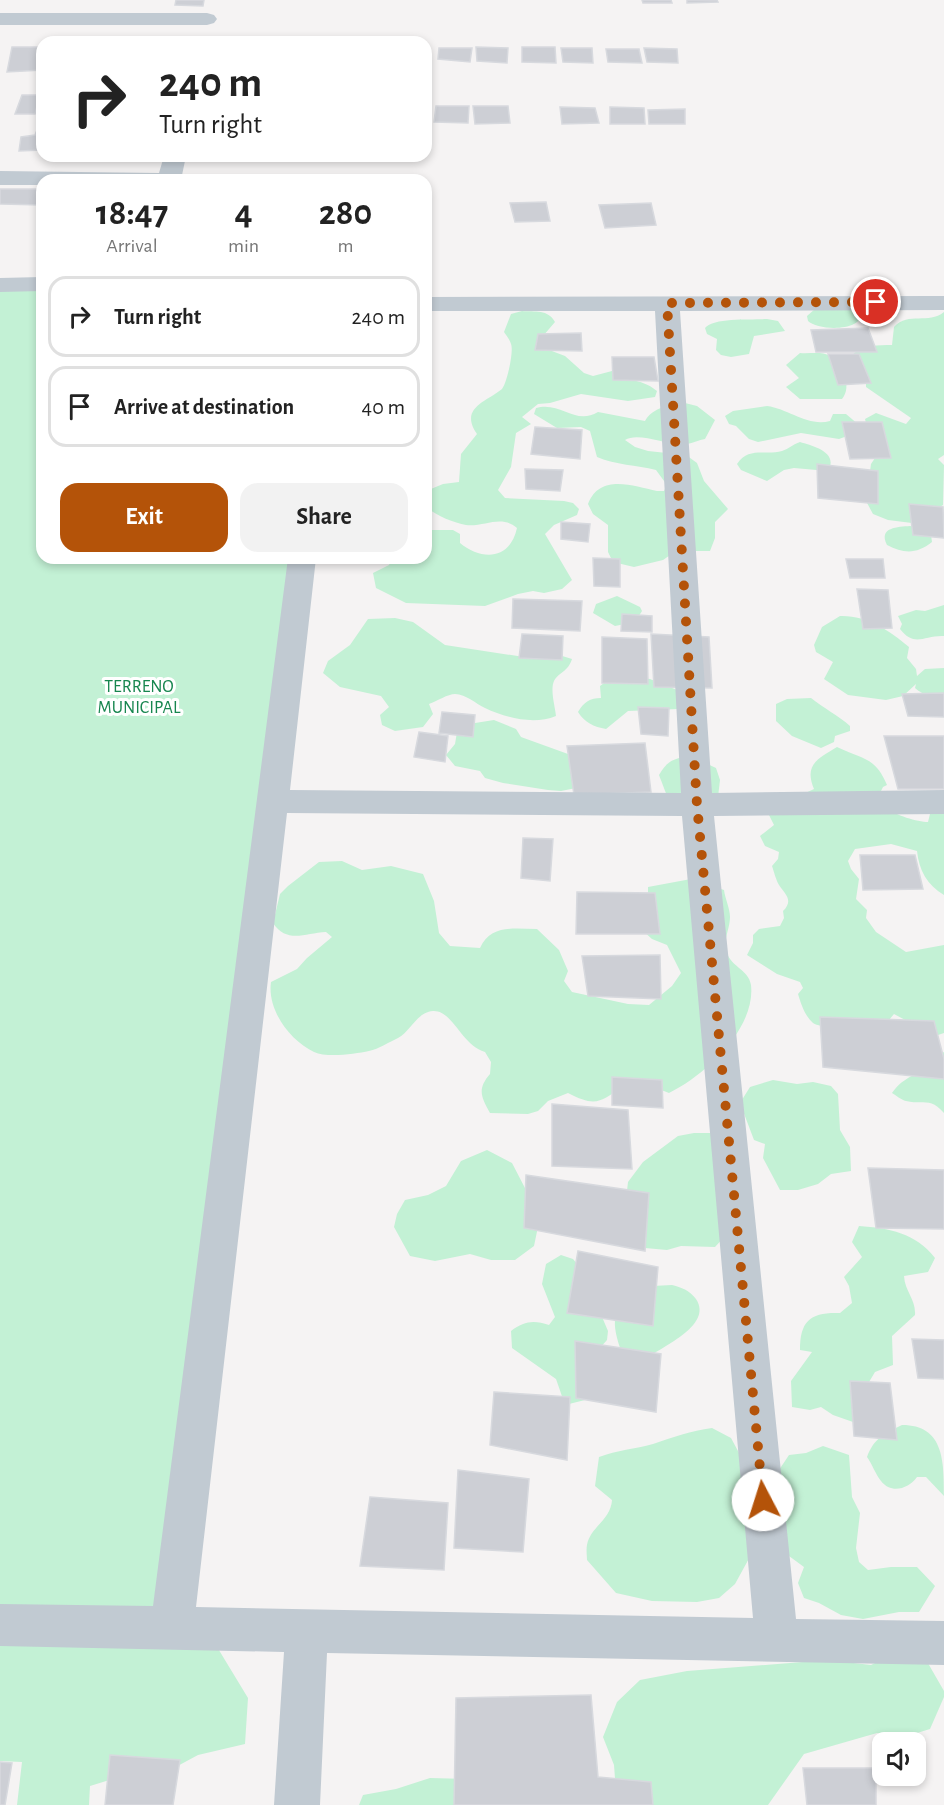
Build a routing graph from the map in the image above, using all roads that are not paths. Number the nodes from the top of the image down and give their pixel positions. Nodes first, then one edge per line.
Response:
1 (209, 9) edge
2 (0, 19) edge
3 (202, 36) edge
4 (0, 178) edge
5 (36, 178) edge
6 (36, 284) edge
7 (0, 285) edge
8 (667, 303) junction
9 (944, 303) edge
10 (432, 304) edge
11 (301, 564) edge
12 (272, 801) junction
13 (944, 802) edge
14 (697, 805) junction
15 (0, 1625) edge
16 (172, 1628) junction
17 (307, 1631) junction
18 (777, 1640) junction
19 (944, 1643) edge
20 (297, 1805) edge

1 - 2 street
1 - 3 street
4 - 5 street
6 - 7 street
8 - 9 street
8 - 10 street
8 - 14 street
11 - 12 street
12 - 14 street
12 - 16 street
13 - 14 street
14 - 18 street
15 - 16 street
16 - 17 street
17 - 18 street
17 - 20 street
18 - 19 street

